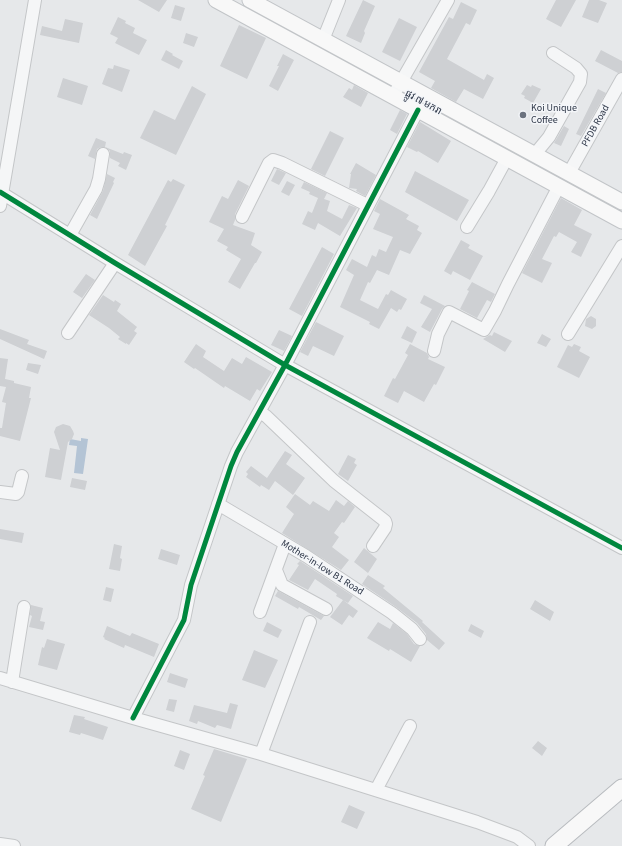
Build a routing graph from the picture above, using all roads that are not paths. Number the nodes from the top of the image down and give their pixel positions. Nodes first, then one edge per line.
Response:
1 (35, 0) edge
2 (216, 0) edge
3 (250, 0) edge
4 (340, 0) edge
5 (448, 0) edge
6 (323, 40) junction
7 (553, 53) dead end
8 (622, 79) edge
9 (401, 82) junction
10 (393, 96) junction
11 (418, 110) junction
12 (102, 154) dead end
13 (535, 154) junction
14 (507, 158) junction
15 (569, 173) junction
16 (559, 186) junction
17 (1, 193) edge
18 (622, 202) edge
19 (367, 205) junction
20 (0, 206) edge
21 (242, 217) dead end
22 (622, 221) edge
23 (467, 227) dead end
24 (70, 235) junction
25 (622, 246) edge
26 (115, 263) junction
27 (68, 333) dead end
28 (568, 334) dead end
29 (434, 351) dead end
30 (285, 365) junction
31 (259, 412) junction
32 (22, 476) dead end
33 (0, 492) edge
34 (218, 504) junction
35 (285, 544) junction
36 (621, 545) edge
37 (373, 546) dead end
38 (276, 570) junction
39 (24, 607) dead end
40 (326, 609) dead end
41 (260, 612) dead end
42 (310, 622) dead end
43 (420, 639) dead end
44 (0, 678) edge
45 (12, 682) junction
46 (133, 718) junction
47 (410, 726) dead end
48 (261, 754) junction
49 (622, 788) edge
50 (376, 790) junction
51 (0, 844) edge
52 (14, 846) edge
53 (530, 846) edge
54 (554, 846) edge

1 - 17 street
2 - 10 main road, ផ្លូវ ៧ មករា
3 - 6 main road, ផ្លូវ ៧ មករា
4 - 6 street
5 - 9 street
6 - 9 main road, ផ្លូវ ៧ មករា
7 - 13 street
8 - 15 street, PFDB Road
9 - 10 street
9 - 13 main road, ផ្លូវ ៧ មករា
10 - 11 main road, ផ្លូវ ៧ មករា
11 - 14 main road, ផ្លូវ ៧ មករា
11 - 19 street
12 - 24 street
13 - 15 main road, ផ្លូវ ៧ មករា
14 - 16 main road, ផ្លូវ ៧ មករា
14 - 23 street
15 - 18 main road, ផ្លូវ ៧ មករា
16 - 22 main road, ផ្លូវ ៧ មករា
16 - 29 street
17 - 20 street
17 - 24 street
19 - 21 street
19 - 30 street
24 - 26 street
25 - 28 street
26 - 27 street
26 - 30 street
30 - 31 street
30 - 36 street
31 - 34 street
31 - 37 street
32 - 33 street
34 - 35 street, Mother-in-low B1 Road
34 - 46 street
35 - 38 street
35 - 43 street, Mother-in-low B1 Road
38 - 40 street
38 - 41 street
39 - 45 street
42 - 48 street
44 - 45 street
45 - 46 street
46 - 48 street
47 - 50 street
48 - 50 street
49 - 54 highway
50 - 53 street
51 - 52 street

